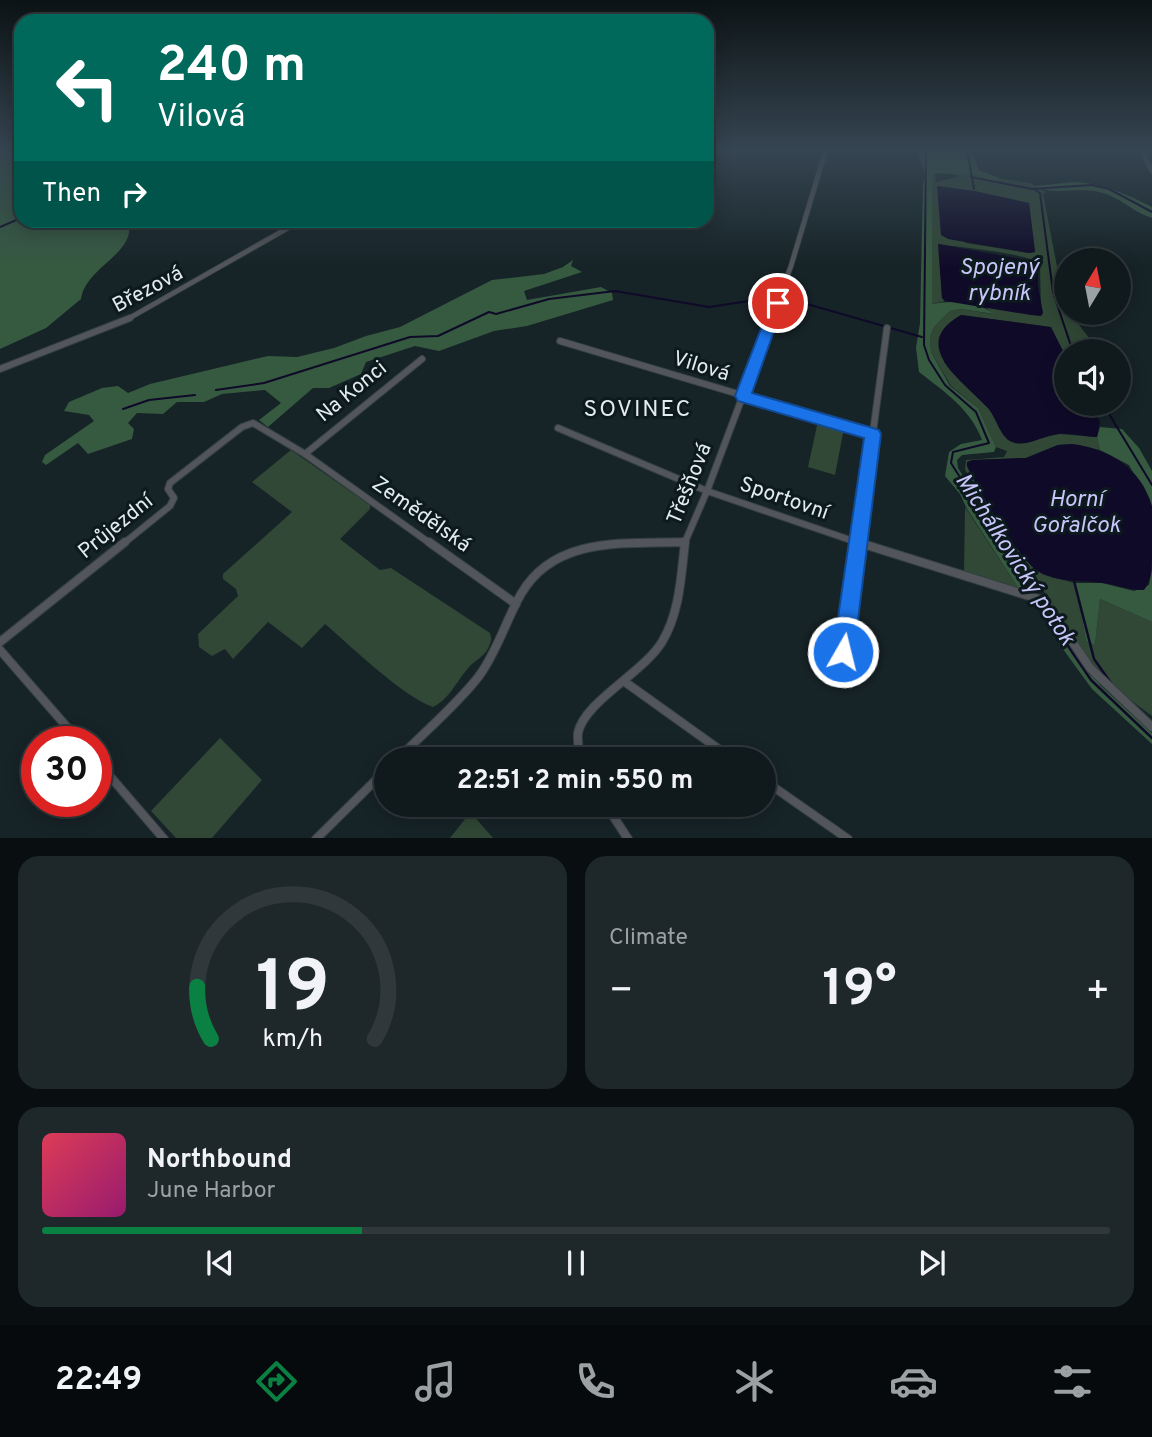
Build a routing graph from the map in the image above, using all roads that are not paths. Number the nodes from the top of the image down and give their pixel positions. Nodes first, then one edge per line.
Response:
1 (815, 188) edge
2 (288, 228) edge
3 (887, 328) dead end
4 (560, 341) dead end
5 (422, 359) dead end
6 (0, 369) edge
7 (743, 396) junction
8 (558, 428) dead end
9 (873, 434) junction
10 (305, 454) junction
11 (707, 491) junction
12 (685, 542) junction
13 (858, 542) junction
14 (516, 604) junction
15 (0, 642) edge
16 (0, 650) edge
17 (843, 652) dead end
18 (625, 682) junction
19 (66, 726) edge
20 (1152, 727) edge
21 (410, 747) edge
22 (578, 747) edge
23 (716, 747) edge
24 (112, 778) edge
25 (374, 782) edge
26 (776, 789) edge
27 (614, 817) edge
28 (164, 838) edge
29 (316, 838) edge
30 (628, 838) edge
31 (848, 838) edge

1 - 7 street, Třešňová
2 - 6 street, Březová
3 - 9 street
4 - 7 street, Vilová
5 - 10 street, Na Konci
7 - 9 street, Vilová
7 - 11 street, Třešňová
8 - 11 street, Sportovní
9 - 13 street
10 - 14 street, Zemědělská
10 - 15 street, Průjezdní
11 - 12 street, Třešňová
11 - 13 street, Sportovní
12 - 14 street, Třešňová
12 - 18 street
13 - 17 street
13 - 20 street, Sportovní
14 - 21 street, Třešňová
16 - 19 street
18 - 22 street
18 - 23 street
24 - 28 street
25 - 29 street
26 - 31 street
27 - 30 street

